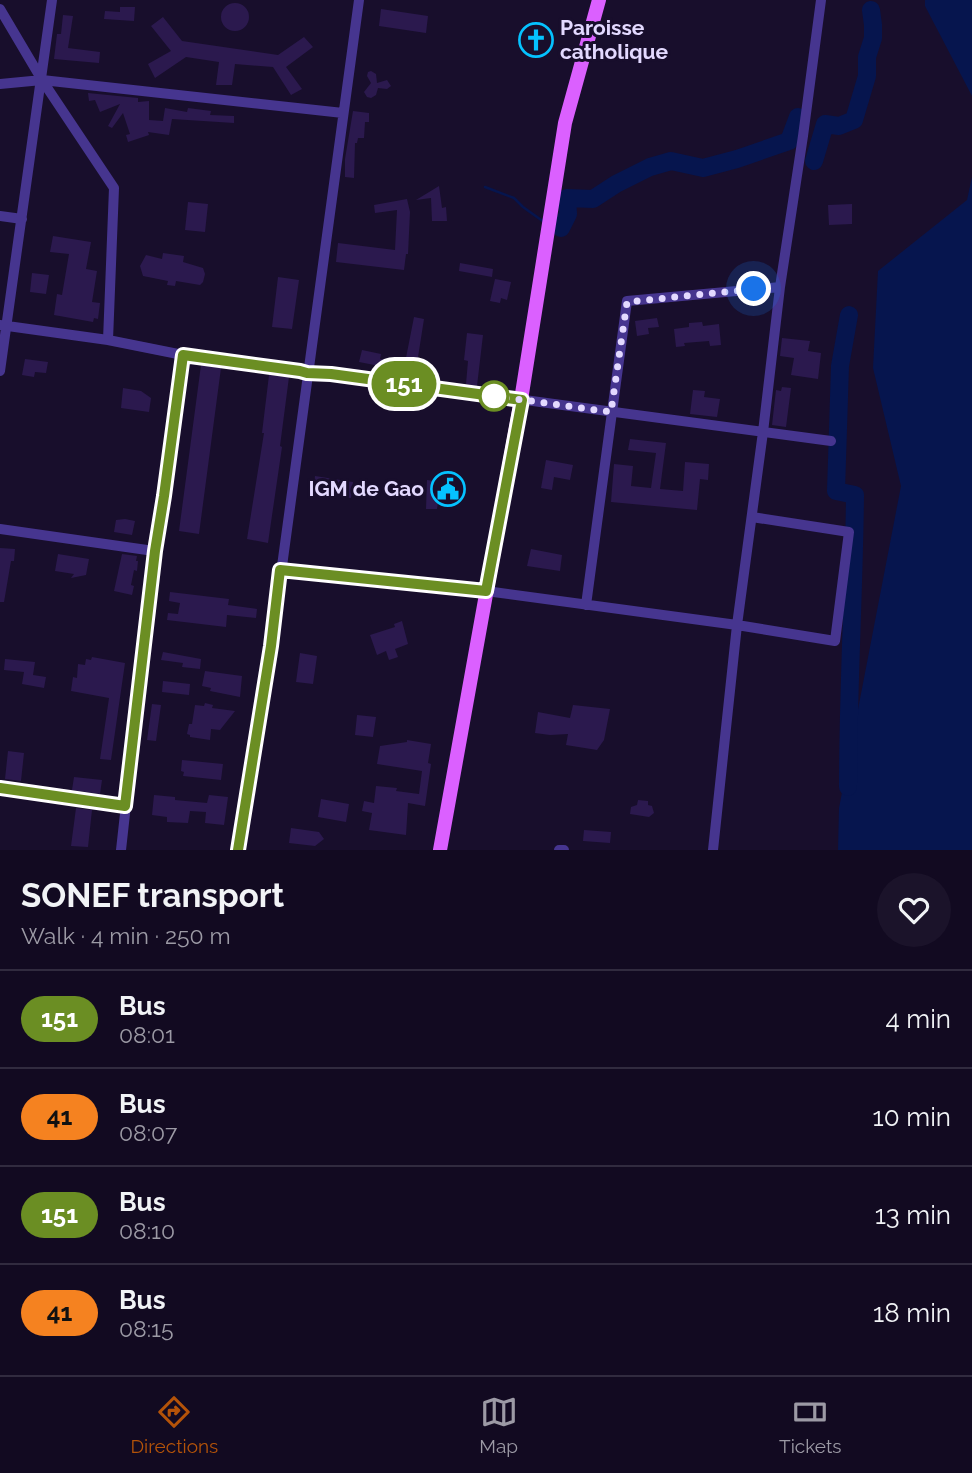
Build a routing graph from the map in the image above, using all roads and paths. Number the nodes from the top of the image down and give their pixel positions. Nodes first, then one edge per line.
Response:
1 (52, 0) edge
2 (359, 0) edge
3 (599, 0) edge
4 (821, 0) edge
5 (0, 9) edge
6 (41, 80) junction
7 (0, 84) edge
8 (343, 113) junction
9 (0, 216) edge
10 (22, 219) junction
11 (780, 287) junction
12 (3, 326) edge
13 (108, 340) junction
14 (183, 355) junction
15 (0, 371) edge
16 (307, 373) junction
17 (522, 400) junction
18 (611, 412) junction
19 (763, 432) junction
20 (831, 441) dead end
21 (752, 517) junction
22 (0, 529) edge
23 (155, 551) junction
24 (280, 570) junction
25 (486, 591) junction
26 (586, 605) junction
27 (737, 625) junction
28 (0, 788) edge
29 (125, 806) junction
30 (121, 850) edge
31 (238, 850) edge
32 (440, 850) edge
33 (713, 850) edge

1 - 6 street
2 - 8 street
3 - 17 main road
4 - 11 street
5 - 6 street
6 - 7 street
6 - 8 street
6 - 10 street
6 - 13 street
8 - 16 street
9 - 10 street
10 - 12 street
11 - 18 street
11 - 19 street
12 - 13 street
12 - 15 street
13 - 14 street
14 - 16 street
14 - 23 street
16 - 17 street
16 - 24 street
17 - 18 street
17 - 25 main road
18 - 19 street
18 - 26 street
19 - 20 street
19 - 21 street
21 - 27 street
21 - 27 street
22 - 23 street
23 - 29 street
24 - 25 street
24 - 31 street
25 - 26 street
25 - 32 main road
26 - 27 street
27 - 33 street
28 - 29 street
29 - 30 street

